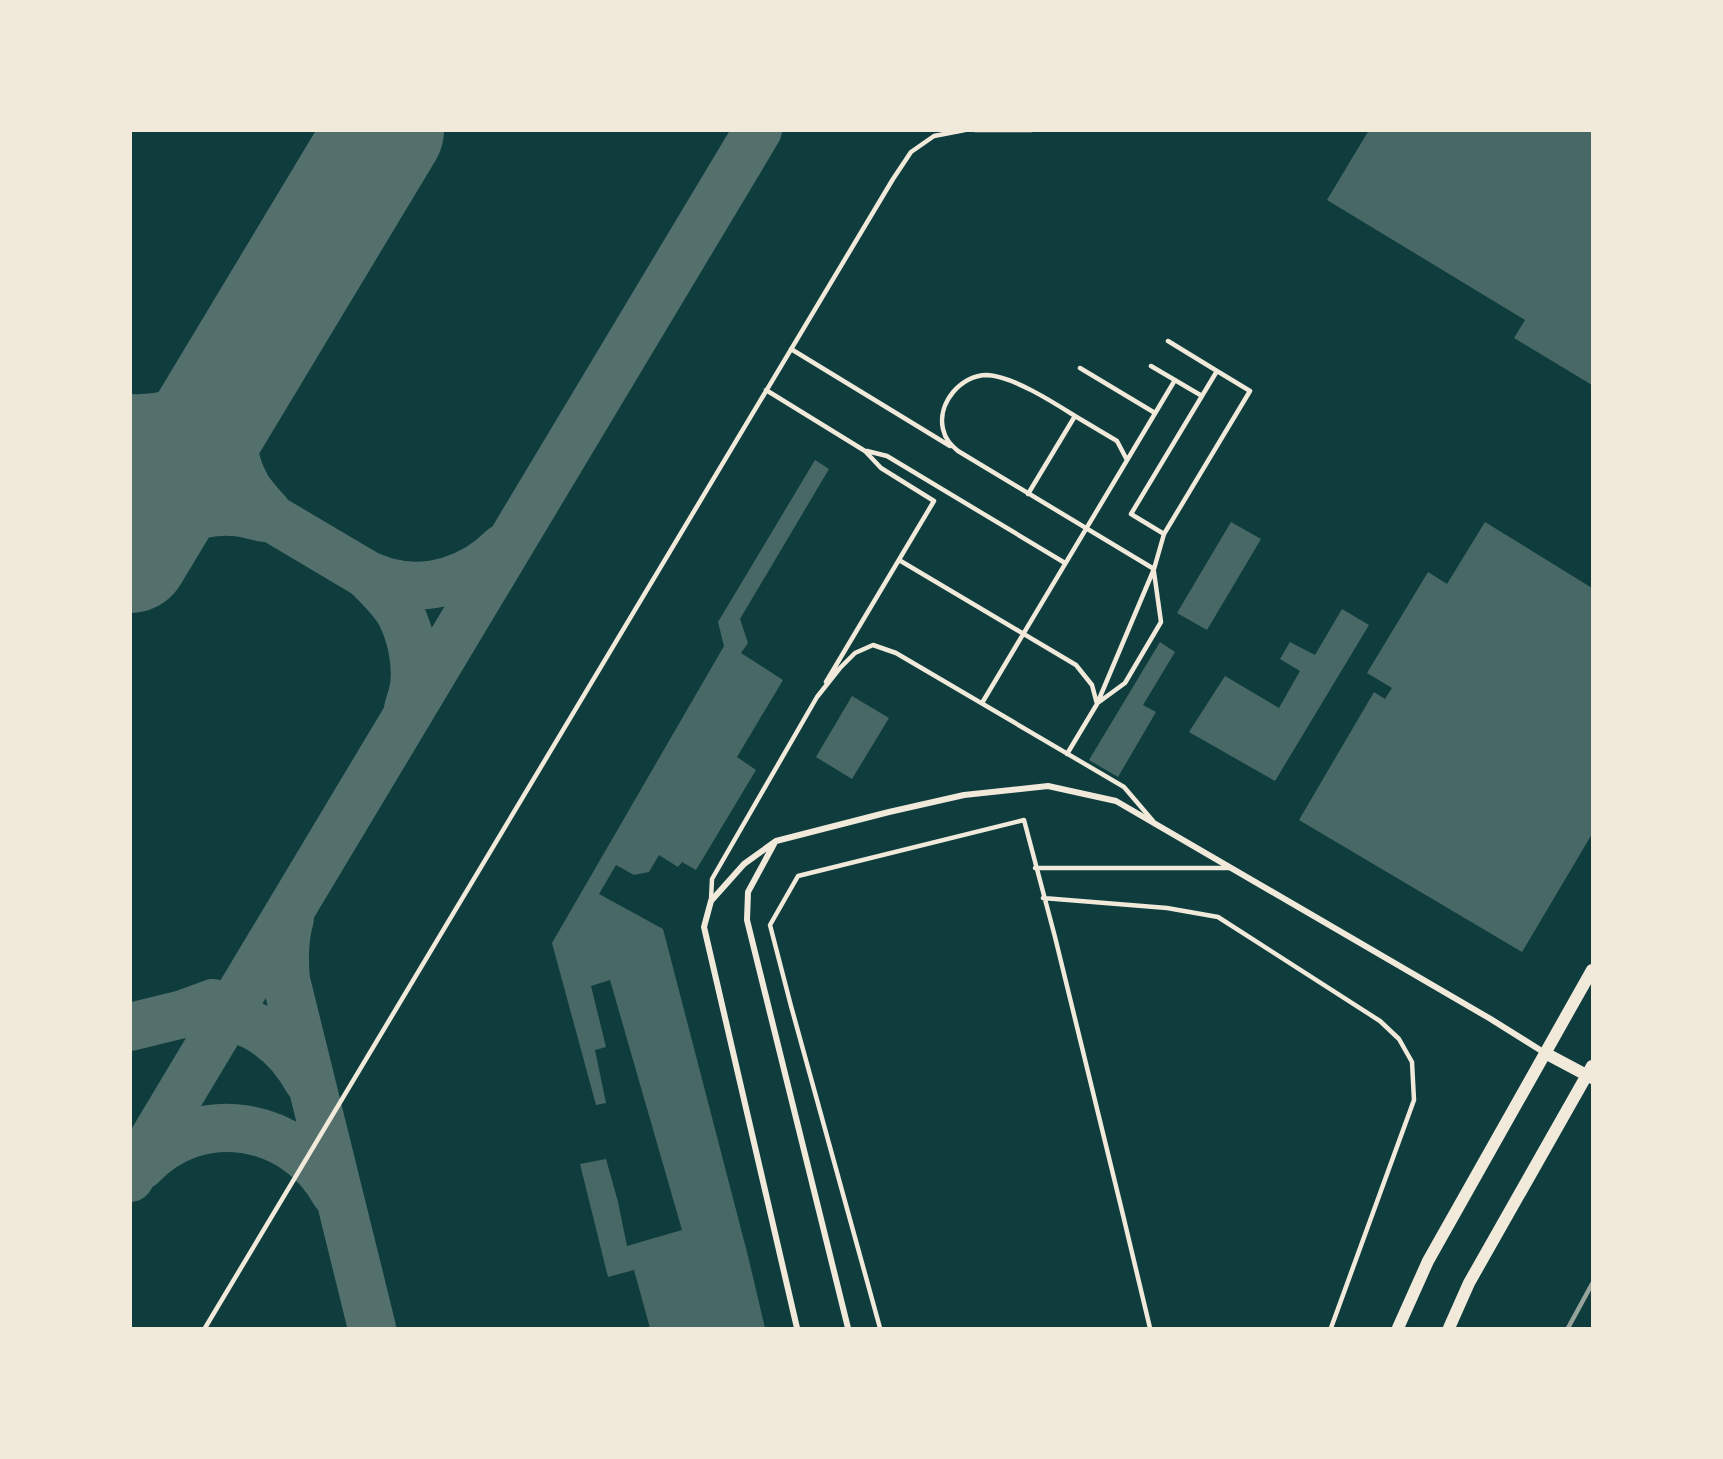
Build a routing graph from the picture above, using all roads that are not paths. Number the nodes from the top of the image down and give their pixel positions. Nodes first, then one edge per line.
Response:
1 (965, 130) edge
2 (975, 130) edge
3 (1032, 130) edge
4 (1168, 341) dead end
5 (791, 350) junction
6 (1151, 366) dead end
7 (1080, 368) dead end
8 (1217, 371) junction
9 (1175, 380) junction
10 (766, 390) junction
11 (1202, 396) junction
12 (1155, 413) junction
13 (1075, 416) junction
14 (865, 451) junction
15 (958, 451) junction
16 (1127, 460) junction
17 (1028, 494) junction
18 (1086, 529) junction
19 (1164, 534) junction
20 (899, 560) junction
21 (1065, 563) junction
22 (1154, 569) junction
23 (1023, 633) junction
24 (817, 697) junction
25 (982, 703) junction
26 (1097, 704) junction
27 (1067, 754) junction
28 (1156, 825) junction
29 (776, 841) junction
30 (1035, 868) junction
31 (1230, 868) junction
32 (1043, 898) junction
33 (711, 901) junction
34 (1593, 970) edge
35 (1545, 1053) junction
36 (1591, 1073) edge
37 (205, 1329) edge
38 (797, 1329) edge
39 (848, 1329) edge
40 (880, 1329) edge
41 (1149, 1329) edge
42 (1331, 1329) edge
43 (1398, 1329) edge
44 (1449, 1329) edge

1 - 5 lane
2 - 3 lane
4 - 8 lane
5 - 10 lane
5 - 15 lane
6 - 9 lane
7 - 12 lane
8 - 11 lane
8 - 19 lane
9 - 11 lane
9 - 12 lane
10 - 14 lane
10 - 37 lane
11 - 19 lane
12 - 16 lane
13 - 15 lane
13 - 16 lane
13 - 17 lane
14 - 20 lane
14 - 21 lane
15 - 17 lane
16 - 18 lane
17 - 18 lane
18 - 21 lane
18 - 22 lane
19 - 22 lane
20 - 23 lane
20 - 24 lane
21 - 23 lane
22 - 26 lane
22 - 26 lane
23 - 25 lane
23 - 26 lane
24 - 25 lane
24 - 33 lane
25 - 27 lane
26 - 27 lane
27 - 28 lane
28 - 29 street
28 - 31 street
29 - 33 street
29 - 39 street
30 - 31 lane
30 - 32 lane
30 - 40 lane
31 - 35 street
32 - 41 lane
32 - 42 lane
33 - 38 street
34 - 35 main road
35 - 36 main road
35 - 43 main road
36 - 44 main road

